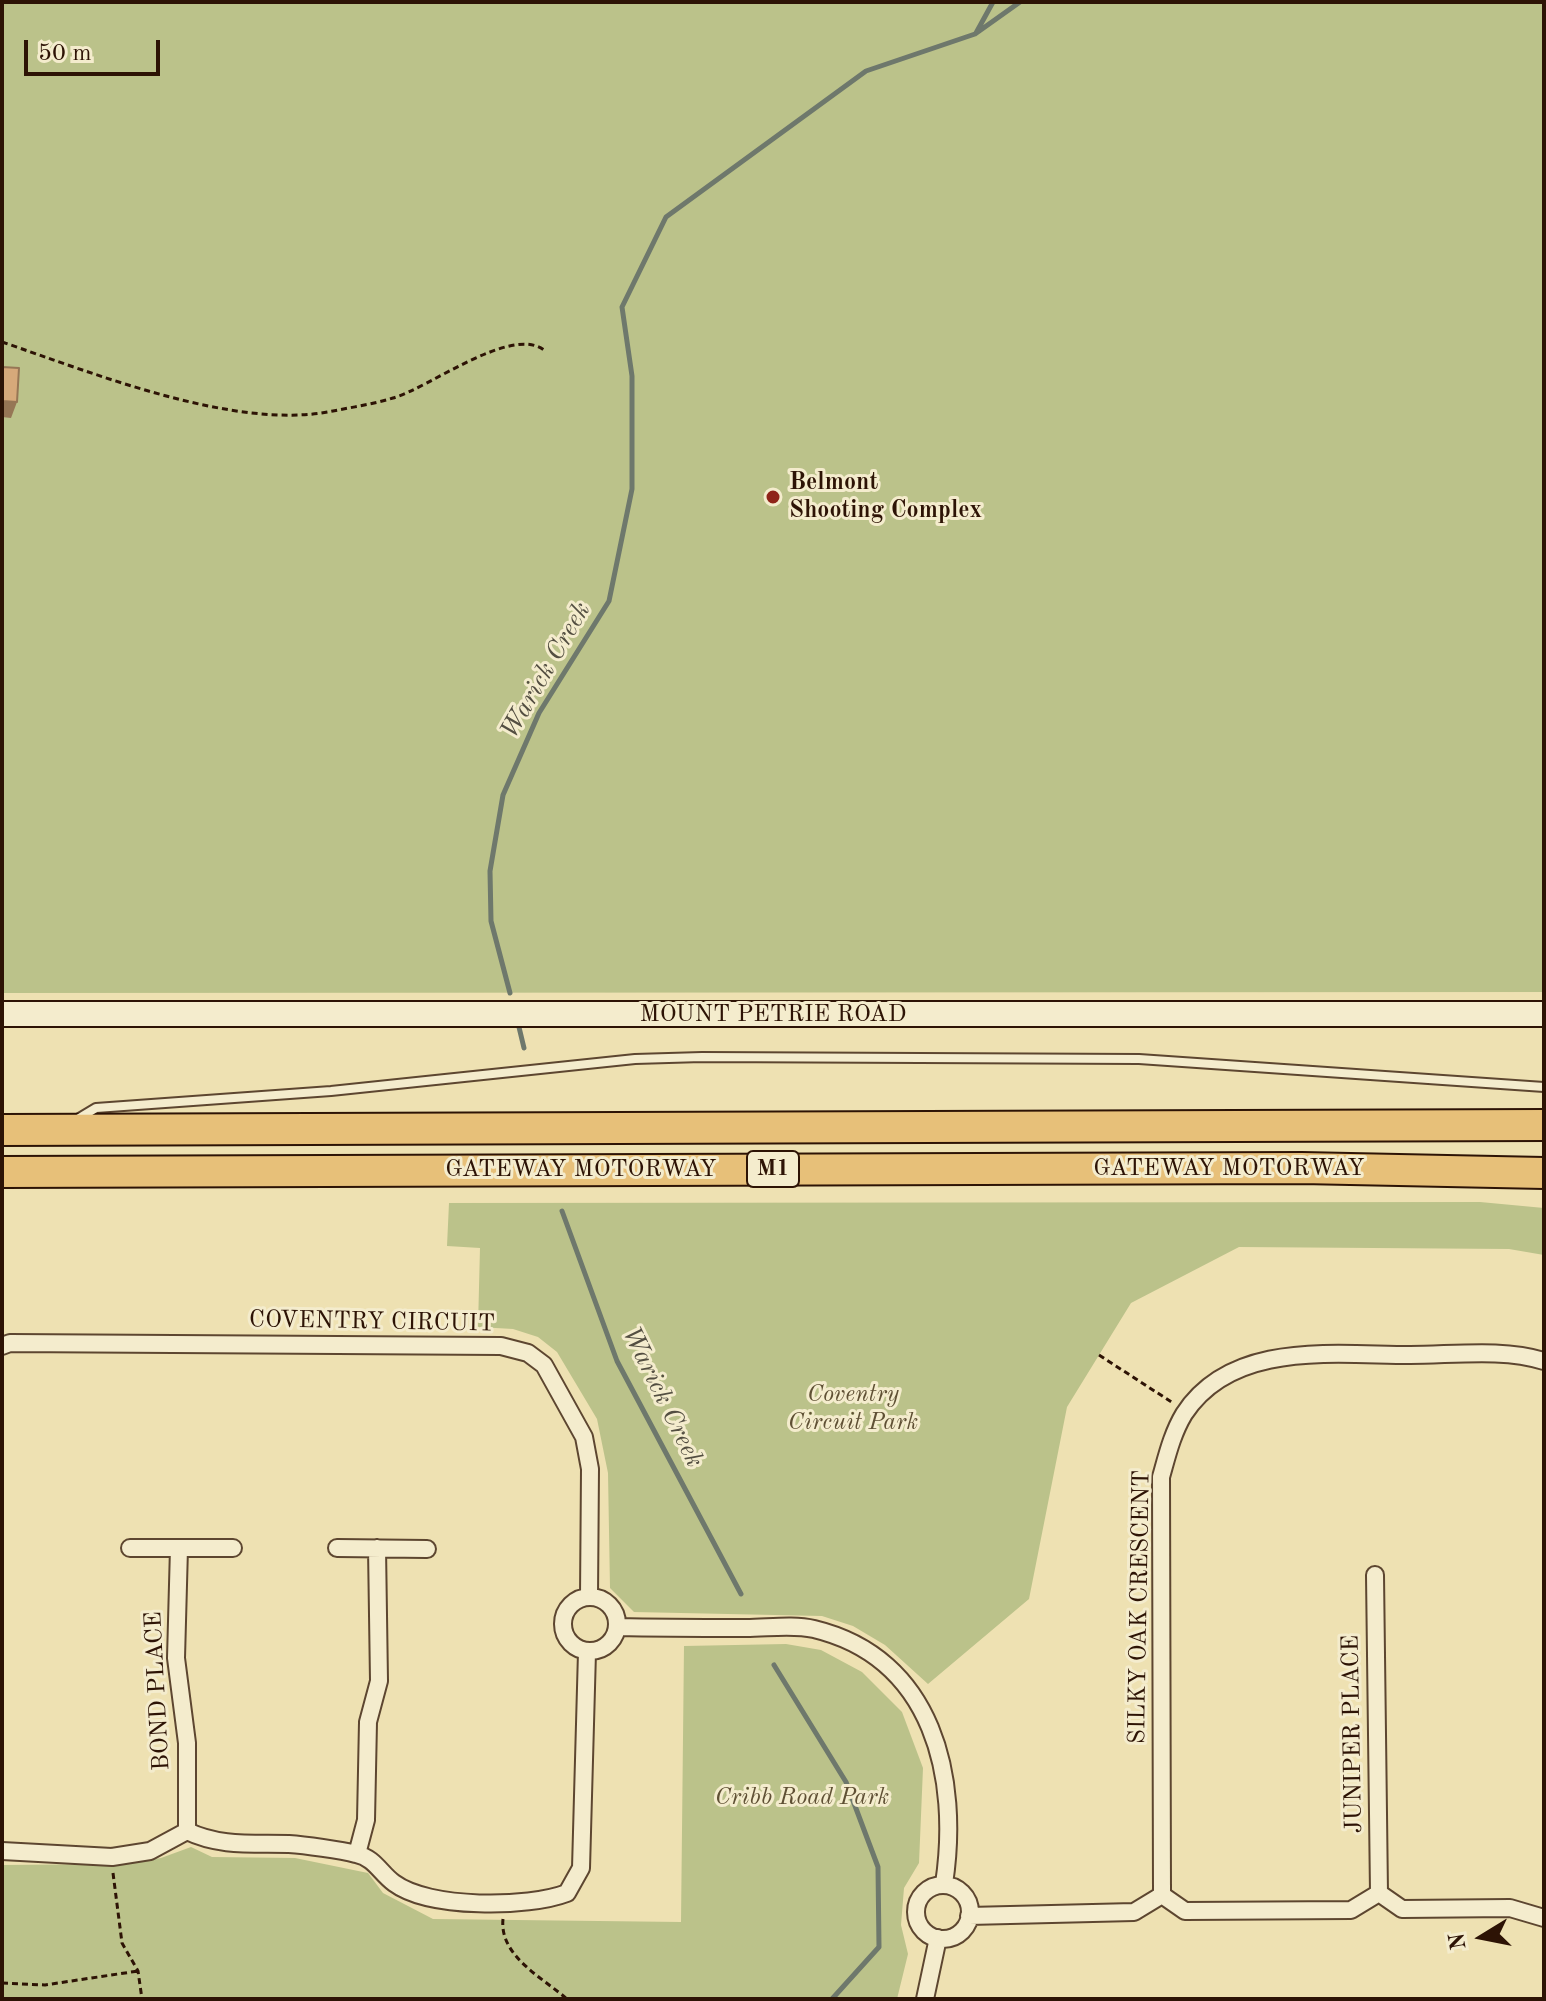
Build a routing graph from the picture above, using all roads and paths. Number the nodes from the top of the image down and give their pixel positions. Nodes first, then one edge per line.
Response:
1 (2, 342) edge
2 (544, 350) dead end
3 (2, 1014) edge
4 (1544, 1014) edge
5 (1544, 1087) edge
6 (1544, 1125) edge
7 (2, 1130) edge
8 (58, 1131) junction
9 (2, 1172) edge
10 (1544, 1173) edge
11 (2, 1346) edge
12 (1099, 1355) dead end
13 (1544, 1361) edge
14 (1186, 1411) junction
15 (130, 1548) dead end
16 (179, 1548) junction
17 (233, 1548) dead end
18 (337, 1548) dead end
19 (377, 1548) junction
20 (427, 1549) dead end
21 (1375, 1575) dead end
22 (589, 1596) junction
23 (618, 1627) junction
24 (587, 1652) junction
25 (187, 1831) junction
26 (2, 1851) edge
27 (357, 1854) junction
28 (112, 1857) junction
29 (944, 1884) junction
30 (1379, 1893) junction
31 (1162, 1895) junction
32 (505, 1901) junction
33 (969, 1916) junction
34 (1544, 1918) edge
35 (938, 1938) junction
36 (138, 1971) junction
37 (2, 1983) edge
38 (142, 1999) edge
39 (567, 1999) edge
40 (925, 1999) edge

1 - 2 path
3 - 4 street, MOUNT PETRIE ROAD
5 - 8 lane
6 - 8 highway, GATEWAY MOTORWAY / M1
7 - 8 highway, GATEWAY MOTORWAY / M1
9 - 10 highway, GATEWAY MOTORWAY / M1
11 - 22 street, COVENTRY CIRCUIT
12 - 14 path
13 - 14 street, SILKY OAK CRESCENT
14 - 31 street, SILKY OAK CRESCENT
15 - 16 street
16 - 17 street
16 - 25 street, BOND PLACE
18 - 19 street
19 - 20 street
19 - 27 street
21 - 30 street, JUNIPER PLACE
22 - 23 street
22 - 24 street
23 - 24 street
23 - 29 street
24 - 32 street
25 - 27 street
25 - 28 street
26 - 28 street
27 - 32 street
28 - 36 path
29 - 33 street
29 - 35 street
30 - 31 street
30 - 34 street
31 - 33 street
32 - 39 path
33 - 35 street
35 - 40 street
36 - 37 path
36 - 38 path

